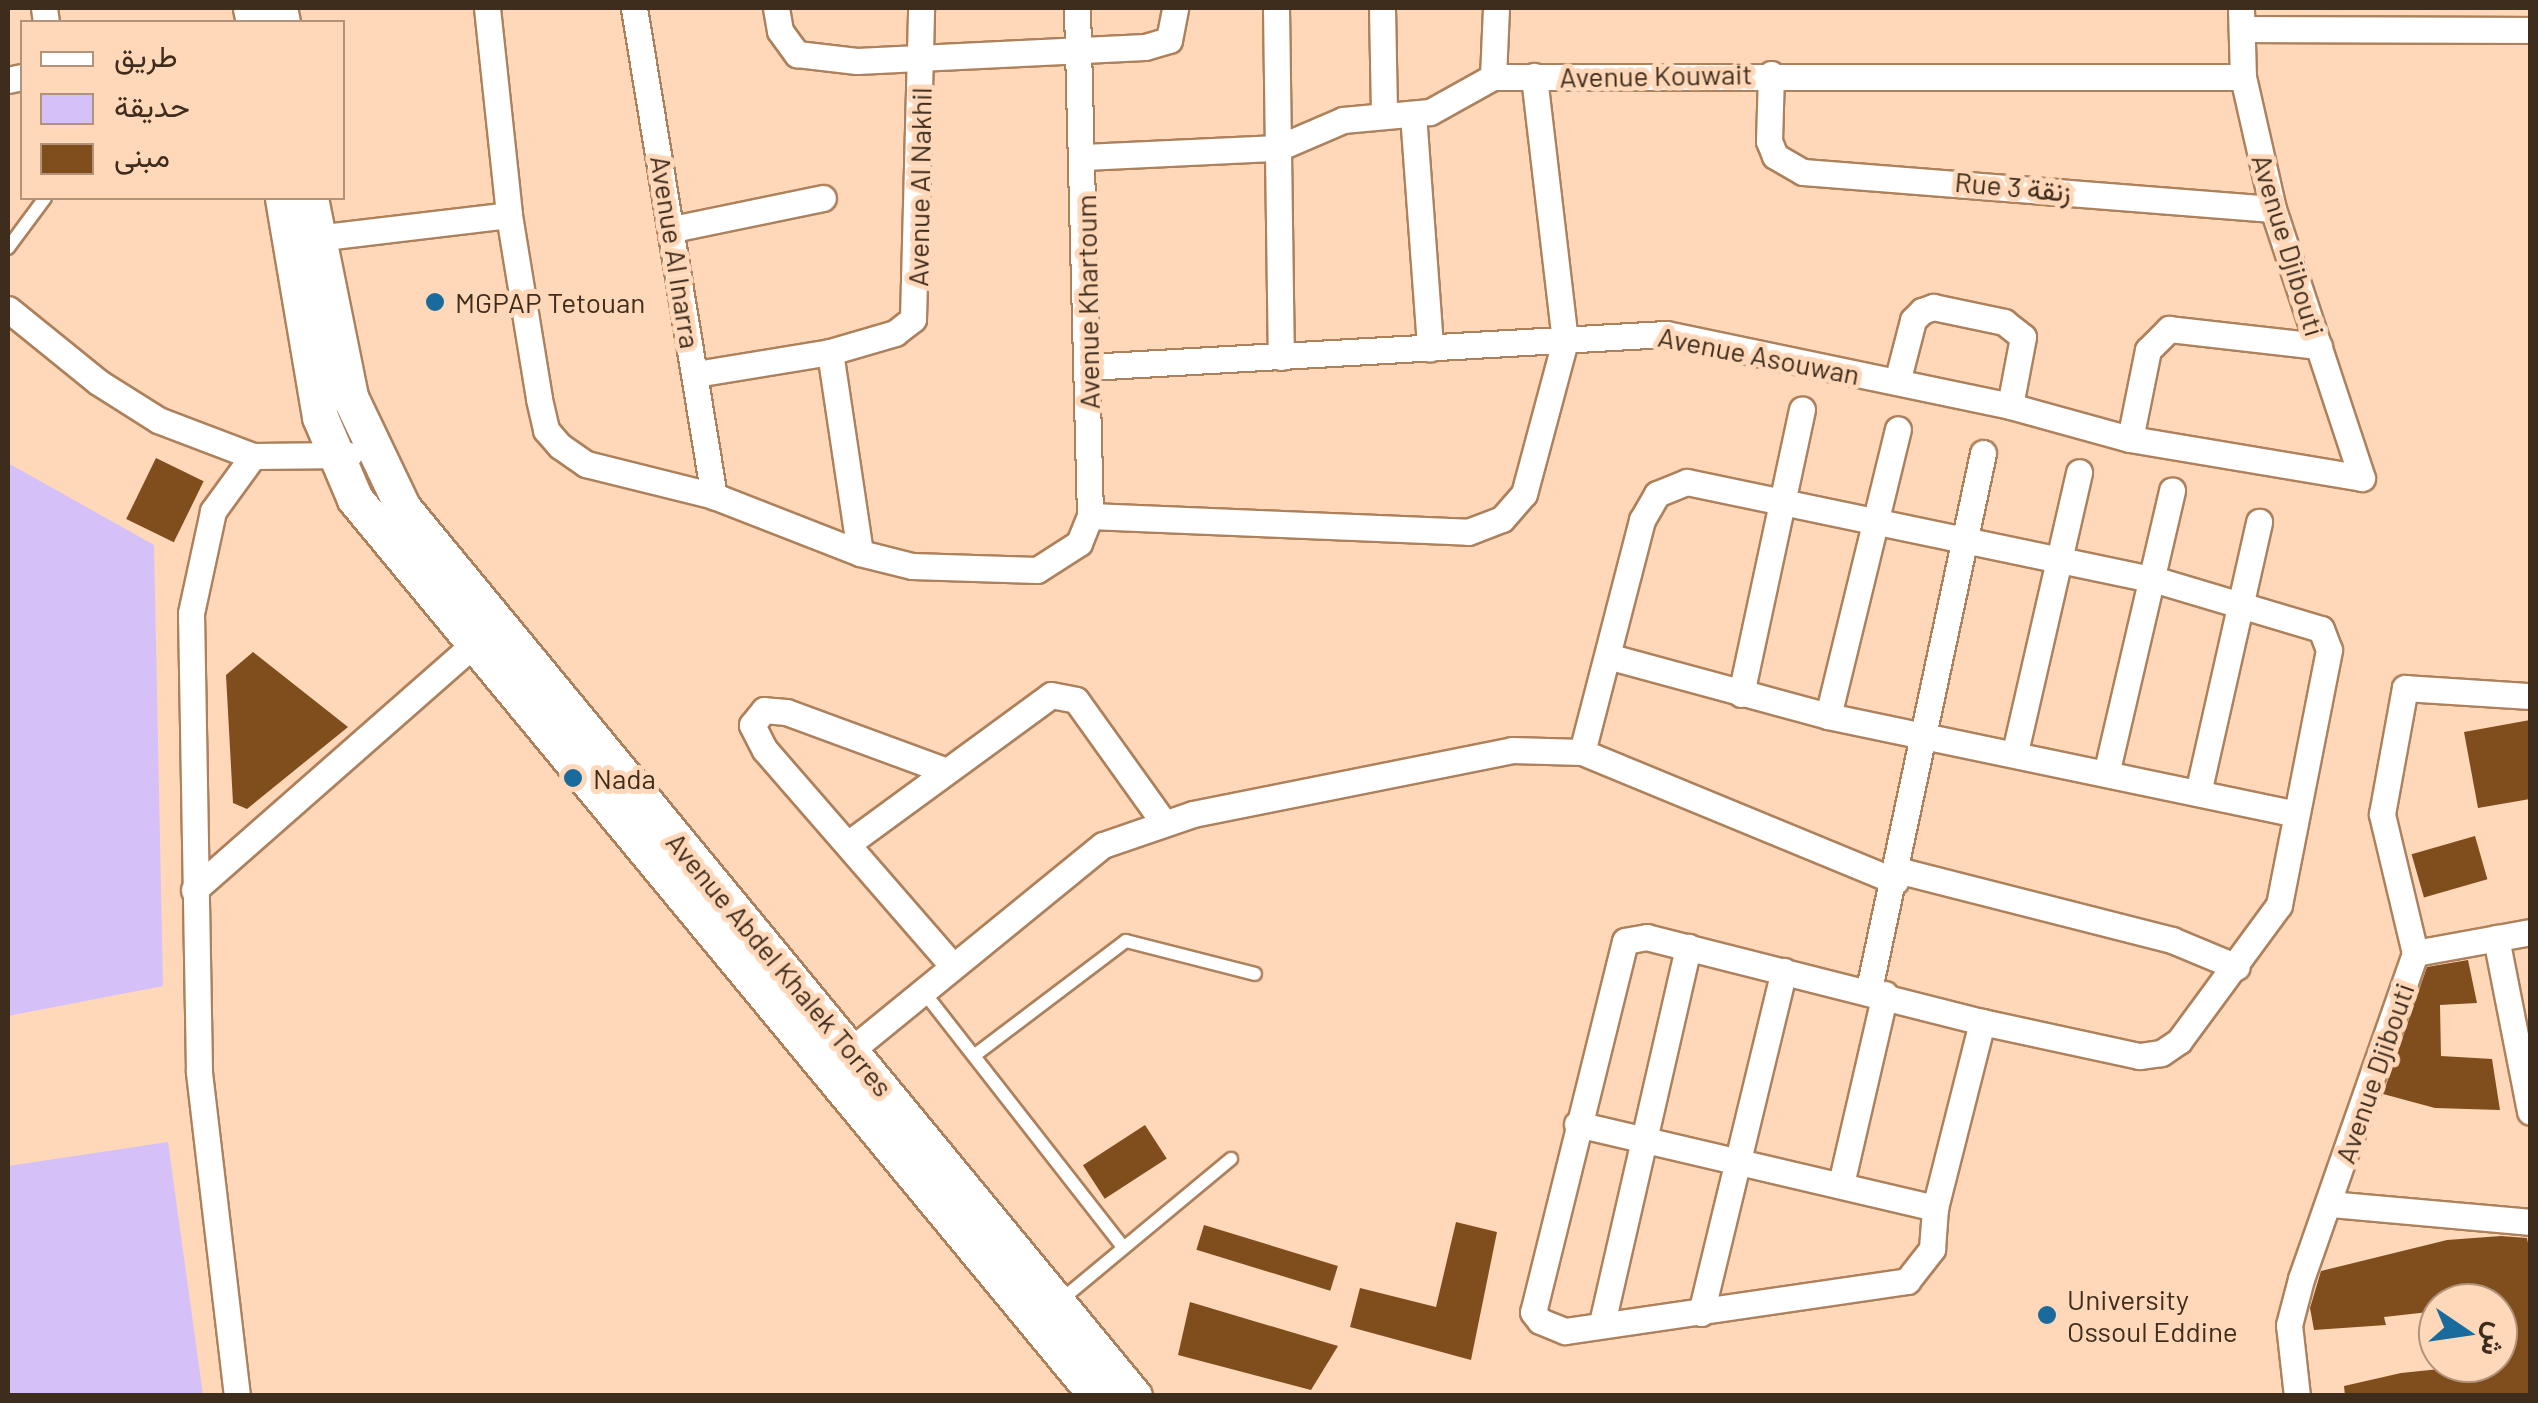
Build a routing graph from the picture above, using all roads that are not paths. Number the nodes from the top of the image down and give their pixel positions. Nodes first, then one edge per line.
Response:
1 (488, 8) edge
2 (634, 8) edge
3 (776, 8) edge
4 (921, 8) edge
5 (1077, 8) edge
6 (1175, 8) edge
7 (1276, 8) edge
8 (1382, 8) edge
9 (1496, 8) edge
10 (2242, 18) edge
11 (2498, 19) edge
12 (2530, 30) edge
13 (1078, 51) junction
14 (922, 55) junction
15 (1770, 74) junction
16 (1534, 76) junction
17 (1492, 77) junction
18 (2243, 77) junction
19 (1384, 113) junction
20 (1413, 114) junction
21 (1278, 148) junction
22 (1084, 157) junction
23 (823, 198) dead end
24 (43, 200) edge
25 (283, 200) edge
26 (310, 200) edge
27 (2273, 209) junction
28 (509, 215) junction
29 (673, 228) junction
30 (316, 238) junction
31 (8, 248) edge
32 (8, 309) edge
33 (1565, 341) junction
34 (2319, 346) junction
35 (1430, 348) junction
36 (830, 352) junction
37 (1280, 356) junction
38 (1088, 367) junction
39 (696, 374) junction
40 (1896, 382) junction
41 (2010, 406) junction
42 (1802, 410) dead end
43 (1898, 429) dead end
44 (2130, 439) junction
45 (372, 451) junction
46 (1983, 453) dead end
47 (252, 456) junction
48 (334, 457) junction
49 (2080, 472) dead end
50 (2362, 478) joint
51 (2172, 490) dead end
52 (714, 496) junction
53 (1779, 500) junction
54 (1090, 516) junction
55 (1875, 520) junction
56 (2259, 522) dead end
57 (1966, 541) junction
58 (860, 554) junction
59 (2059, 560) junction
60 (2153, 579) junction
61 (2242, 604) junction
62 (475, 642) junction
63 (1612, 657) junction
64 (1740, 694) junction
65 (2530, 696) edge
66 (1828, 716) junction
67 (1924, 731) junction
68 (1582, 752) junction
69 (2015, 752) junction
70 (944, 770) junction
71 (2107, 770) junction
72 (2198, 792) junction
73 (2293, 813) junction
74 (1164, 823) junction
75 (849, 842) junction
76 (1896, 875) junction
77 (194, 890) junction
78 (2530, 932) edge
79 (2496, 938) junction
80 (1688, 947) junction
81 (2415, 953) junction
82 (951, 964) junction
83 (2237, 967) junction
84 (1784, 971) junction
85 (1255, 974) dead end
86 (922, 989) junction
87 (1877, 992) junction
88 (1982, 1022) junction
89 (974, 1055) junction
90 (840, 1060) junction
91 (2530, 1112) edge
92 (1577, 1124) junction
93 (1642, 1139) junction
94 (1231, 1159) dead end
95 (1738, 1160) junction
96 (1841, 1184) junction
97 (2330, 1204) junction
98 (1935, 1208) junction
99 (2530, 1222) edge
100 (1122, 1246) junction
101 (1048, 1312) junction
102 (1702, 1314) junction
103 (1602, 1323) junction
104 (236, 1396) edge
105 (1097, 1396) edge
106 (1134, 1396) edge
107 (2298, 1396) edge

1 - 28 street
2 - 29 street, Avenue Al Inarra
3 - 14 street
4 - 14 street, Avenue Al Nakhil
5 - 13 street, Avenue Khartoum
6 - 13 street
7 - 21 street
8 - 19 street
9 - 17 street
10 - 11 street
10 - 18 street, Avenue Djibouti
11 - 12 street
13 - 14 street
13 - 22 street, Avenue Khartoum
14 - 36 street, Avenue Al Nakhil
15 - 16 street, Avenue Kouwait
15 - 18 street, Avenue Kouwait
15 - 27 street, Rue 3 زنقة
16 - 17 street, Avenue Kouwait
16 - 33 street
17 - 20 street
18 - 27 street, Avenue Djibouti
19 - 20 street
19 - 21 street
20 - 35 street
21 - 22 street
21 - 37 street
22 - 38 street, Avenue Khartoum
23 - 29 street
24 - 31 lane
25 - 48 main road, Avenue Abdel Khalek Torres
26 - 30 main road, Avenue Abdel Khalek Torres
27 - 34 street, Avenue Djibouti
28 - 30 street
28 - 52 street
29 - 39 street, Avenue Al Inarra
30 - 45 main road, Avenue Abdel Khalek Torres
32 - 47 street
33 - 35 street, Avenue Asouwan
33 - 40 street, Avenue Asouwan
33 - 54 street
34 - 44 street
34 - 50 street, Avenue Djibouti
35 - 37 street, Avenue Asouwan
36 - 39 street, Avenue Al Nakhil
36 - 58 street
37 - 38 street, Avenue Asouwan
38 - 54 street, Avenue Khartoum
39 - 52 street, Avenue Al Inarra
40 - 41 street, Avenue Asouwan
40 - 41 street
41 - 44 street, Avenue Asouwan
42 - 53 street
43 - 55 street
44 - 50 street, Avenue Asouwan
45 - 48 street
45 - 90 main road, Avenue Abdel Khalek Torres
46 - 57 street
47 - 48 street
47 - 77 street
48 - 62 main road, Avenue Abdel Khalek Torres
49 - 59 street
51 - 60 street
52 - 58 street
53 - 55 street
53 - 63 street
53 - 64 street
54 - 58 street
55 - 57 street
55 - 66 street
56 - 61 street
57 - 59 street
57 - 67 street
59 - 60 street
59 - 69 street
60 - 61 street
60 - 71 street
61 - 72 street
61 - 73 street
62 - 77 street
62 - 90 main road, Avenue Abdel Khalek Torres
63 - 64 street
63 - 68 street
64 - 66 street
65 - 81 street, Avenue Djibouti
66 - 67 street
67 - 69 street
67 - 76 street
68 - 74 street
68 - 76 street
69 - 71 street
70 - 74 street
70 - 75 street
70 - 75 street
71 - 72 street
72 - 73 street
73 - 83 street
74 - 82 street
75 - 82 street
76 - 83 street
76 - 87 street
77 - 104 street
78 - 79 street
79 - 81 street
79 - 91 street
80 - 84 street
80 - 92 street
80 - 93 street
81 - 97 street, Avenue Djibouti
82 - 86 street
83 - 88 street
84 - 87 street
84 - 95 street
85 - 89 lane
86 - 89 lane
86 - 90 street
87 - 88 street
87 - 96 street
88 - 98 street
89 - 100 lane
90 - 101 main road, Avenue Abdel Khalek Torres
92 - 93 street
92 - 103 street
93 - 95 street
93 - 103 street
94 - 100 lane
95 - 96 street
95 - 102 street
96 - 98 street
97 - 99 street
97 - 107 street, Avenue Djibouti
98 - 102 street
100 - 101 lane
101 - 105 main road, Avenue Abdel Khalek Torres
101 - 106 main road, Avenue Abdel Khalek Torres
102 - 103 street

